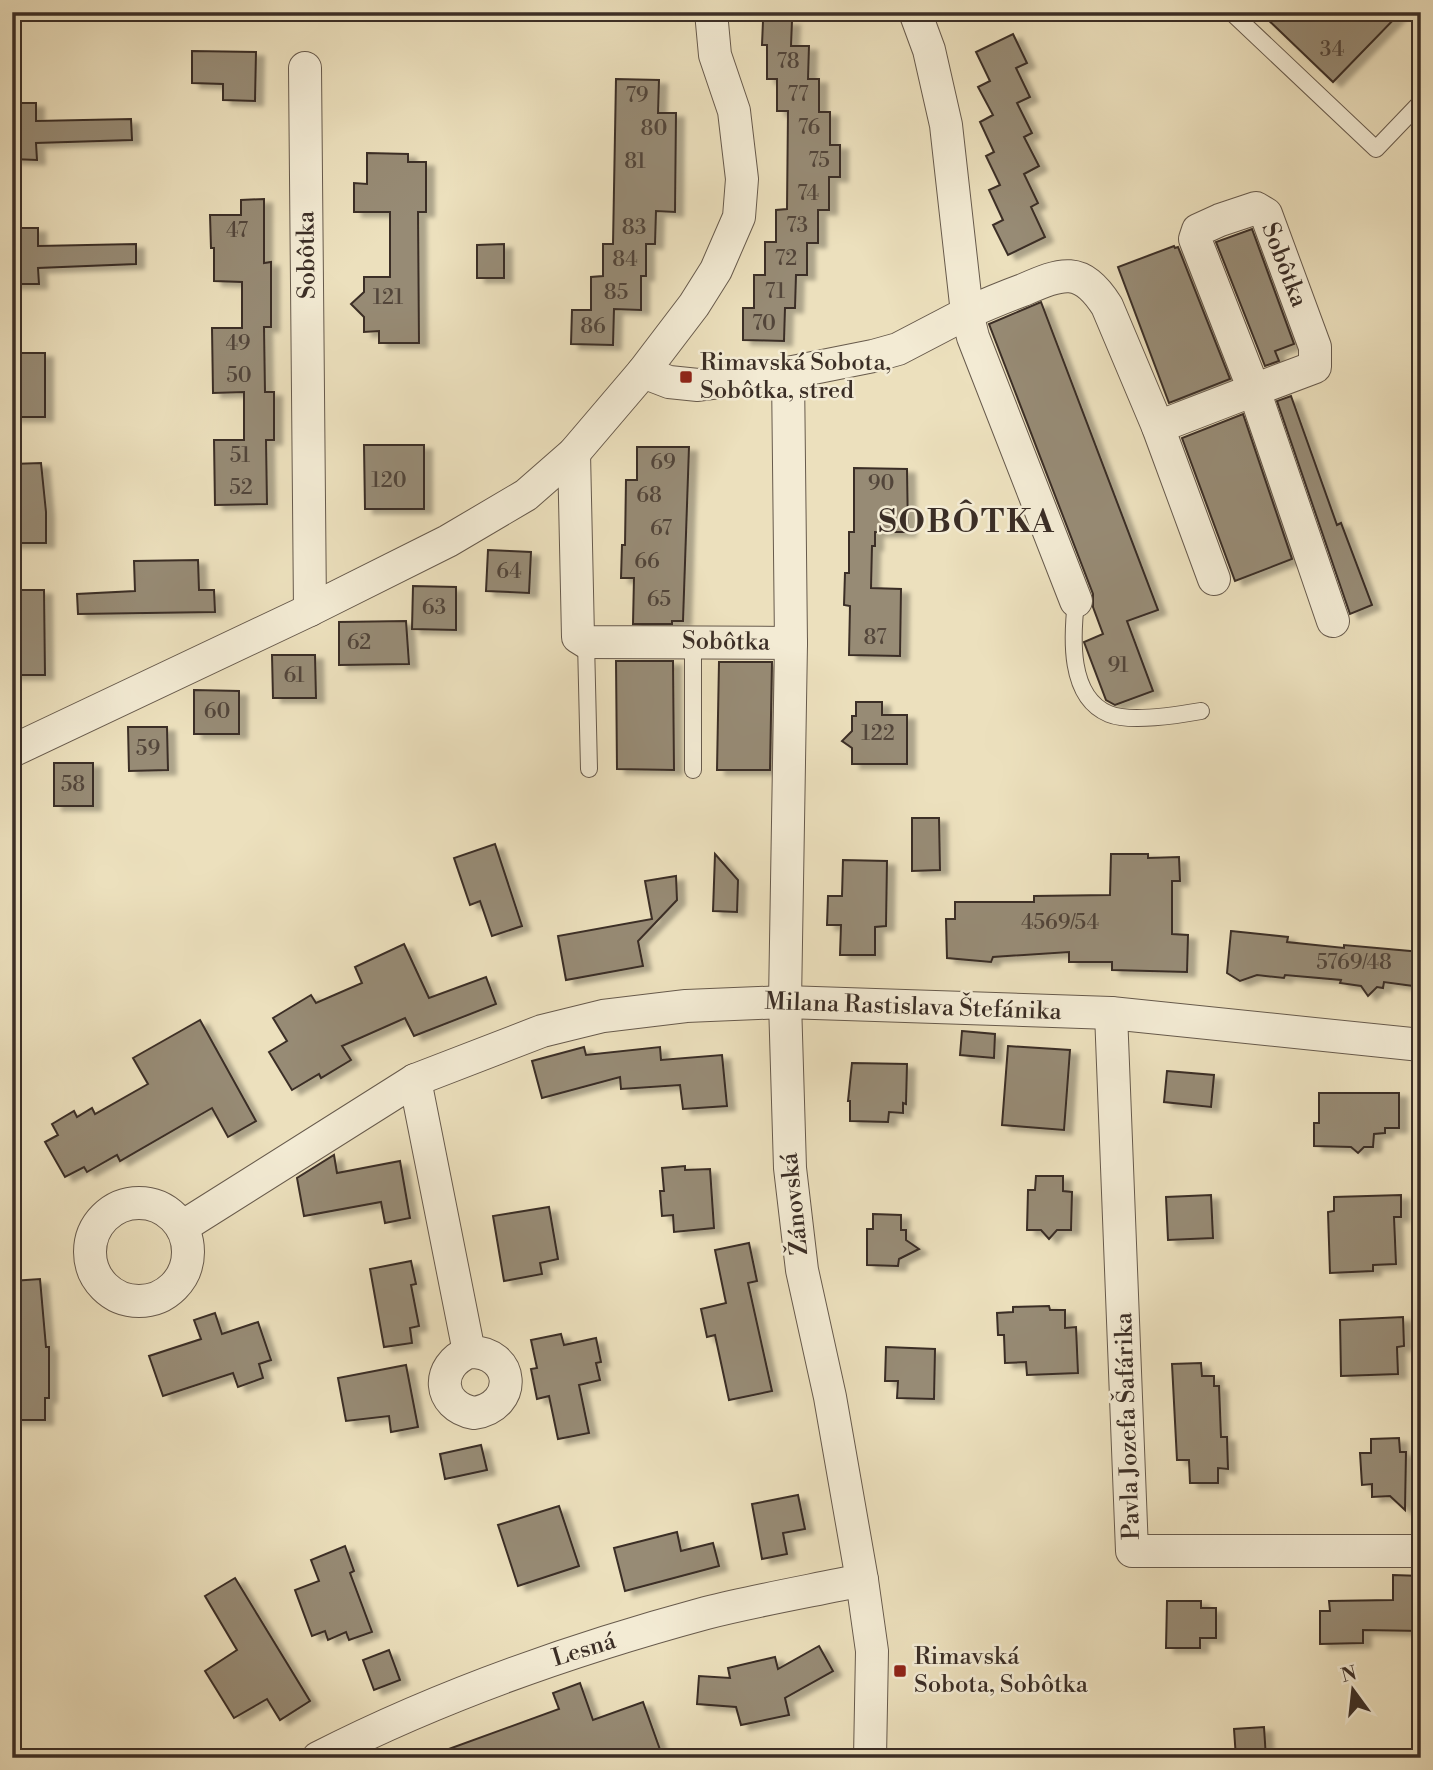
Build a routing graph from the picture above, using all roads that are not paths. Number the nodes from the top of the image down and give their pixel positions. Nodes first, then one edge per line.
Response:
1 (710, 12) edge
2 (915, 12) edge
3 (1231, 12) edge
4 (305, 68) dead end
5 (1421, 102) edge
6 (967, 313) junction
7 (643, 372) junction
8 (788, 373) junction
9 (1254, 390) junction
10 (1158, 427) junction
11 (573, 453) junction
12 (1214, 579) dead end
13 (1076, 601) joint
14 (310, 610) junction
15 (1333, 621) dead end
16 (693, 641) junction
17 (586, 642) junction
18 (791, 643) junction
19 (1201, 711) dead end
20 (12, 751) edge
21 (589, 769) dead end
22 (692, 770) dead end
23 (785, 1002) junction
24 (1111, 1013) junction
25 (1421, 1045) edge
26 (415, 1080) junction
27 (182, 1227) dead end
28 (469, 1352) dead end
29 (1421, 1551) edge
30 (862, 1580) junction
31 (318, 1758) edge
32 (870, 1758) edge

1 - 7 street
2 - 6 street
3 - 5 lane
4 - 14 street, Sobôtka
6 - 8 street
6 - 10 street
6 - 13 street
7 - 8 street
7 - 11 street
8 - 18 street, Sobôtka
9 - 9 street, Sobôtka
9 - 10 street, Sobôtka
9 - 15 street, Sobôtka
10 - 12 street
11 - 14 street
11 - 17 street
13 - 19 lane
14 - 20 street
16 - 17 street, Sobôtka
16 - 18 street, Sobôtka
16 - 22 lane
17 - 21 lane
18 - 23 street, Žánovská
23 - 24 street, Milana Rastislava Štefánika
23 - 26 street, Milana Rastislava Štefánika
23 - 30 street, Žánovská
24 - 25 street, Milana Rastislava Štefánika
24 - 29 street, Pavla Jozefa Šafárika
26 - 27 street, Milana Rastislava Štefánika
26 - 28 street
30 - 31 street, Lesná
30 - 32 street, Žánovská

